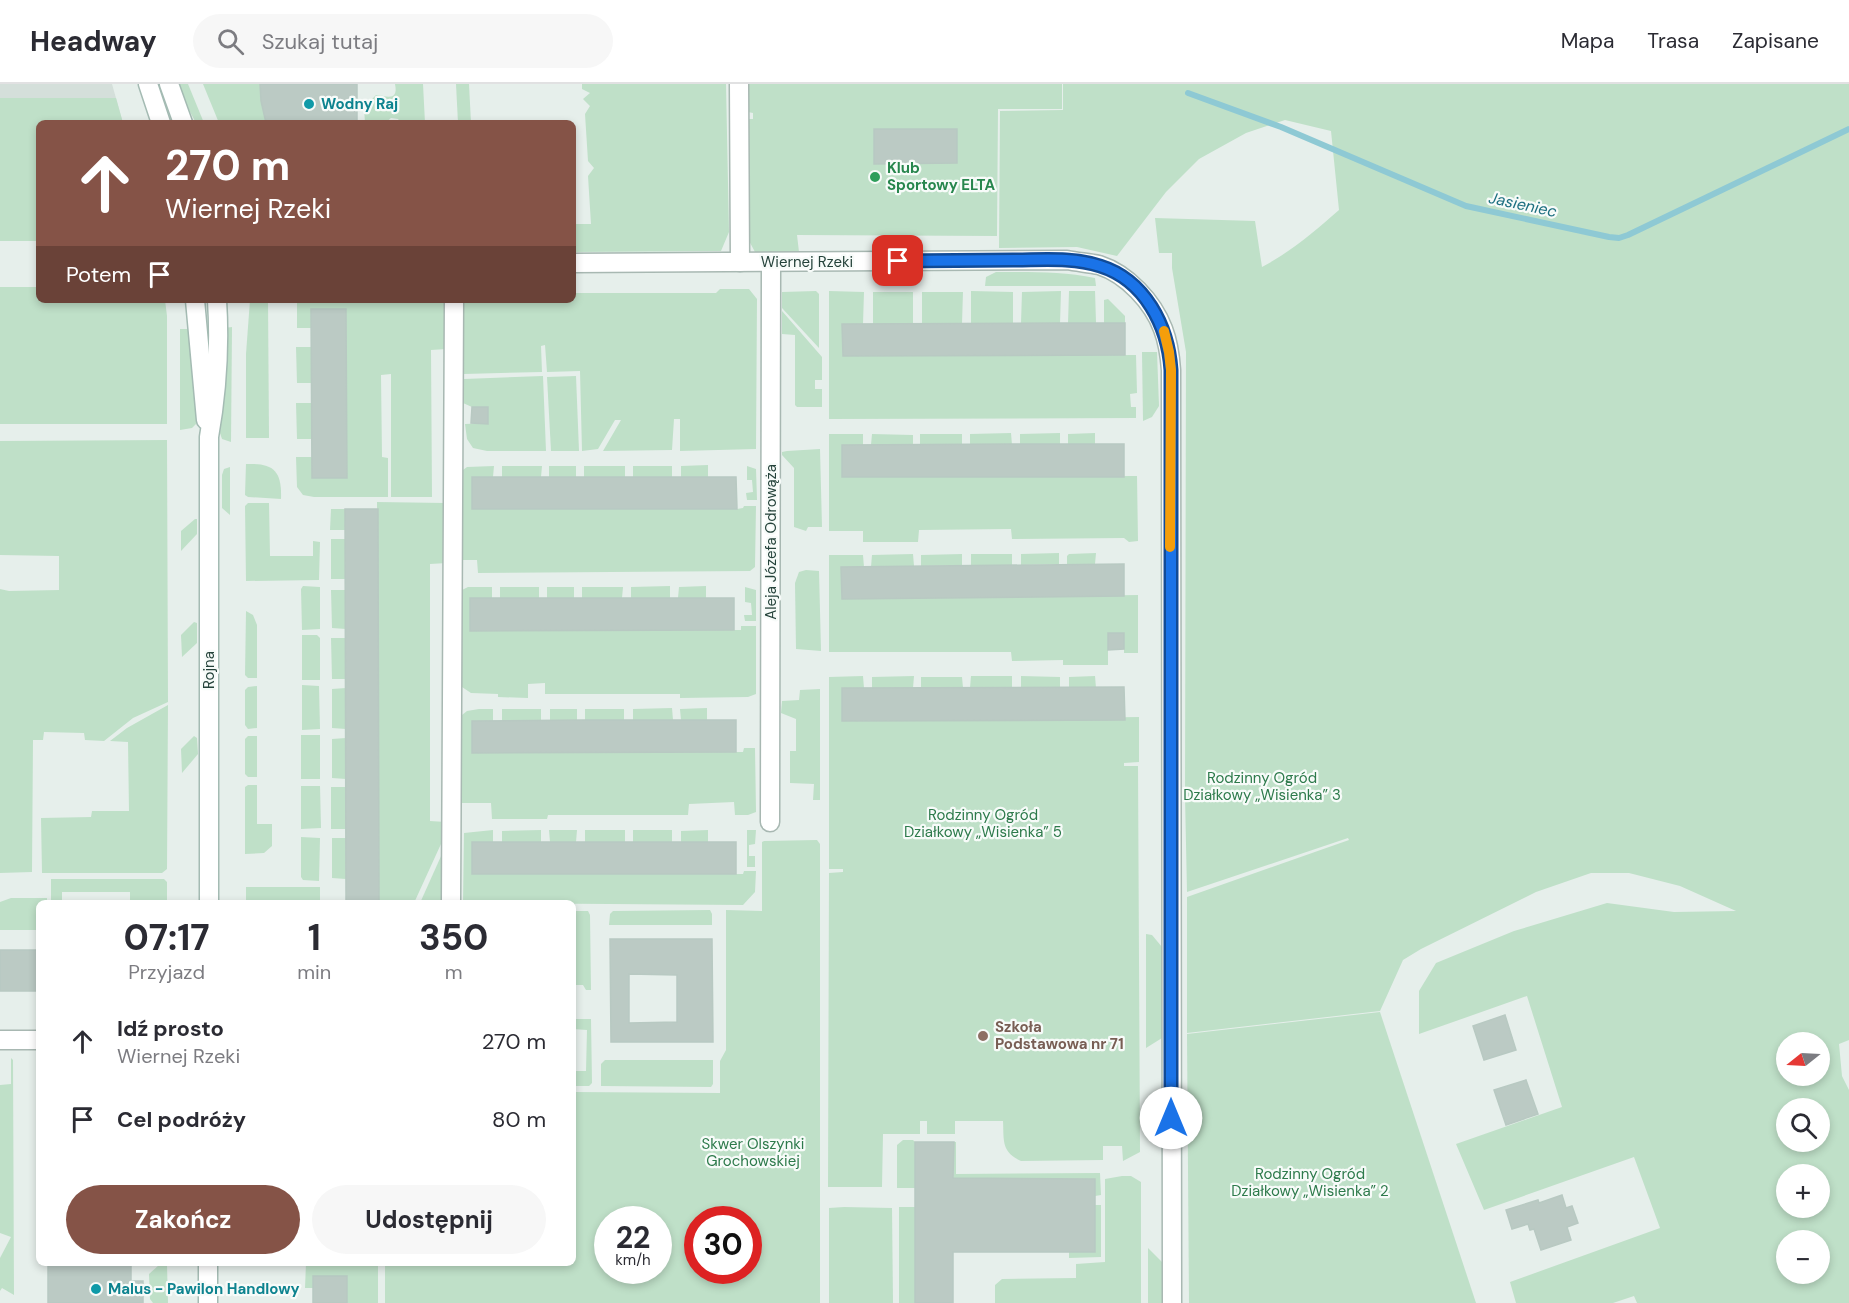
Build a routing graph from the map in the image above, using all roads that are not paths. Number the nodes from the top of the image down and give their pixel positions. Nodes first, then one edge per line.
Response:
1 (148, 84) edge
2 (169, 84) edge
3 (739, 84) edge
4 (160, 120) edge
5 (182, 120) edge
6 (740, 262) junction
7 (771, 262) junction
8 (576, 263) edge
9 (195, 303) edge
10 (218, 303) edge
11 (454, 303) edge
12 (209, 437) junction
13 (770, 822) dead end
14 (209, 900) edge
15 (452, 900) edge
16 (0, 1040) edge
17 (36, 1040) edge
18 (208, 1266) edge
19 (208, 1303) edge
20 (1172, 1303) edge

1 - 4 street
2 - 5 street
3 - 6 street
6 - 7 street, Wiernej Rzeki
6 - 8 street, Wiernej Rzeki
7 - 13 street, Aleja Józefa Odrowąża
7 - 20 street, Wiernej Rzeki
9 - 12 street, Rojna
10 - 12 street, Rojna
11 - 15 street
12 - 14 street, Rojna
16 - 17 street
18 - 19 street

